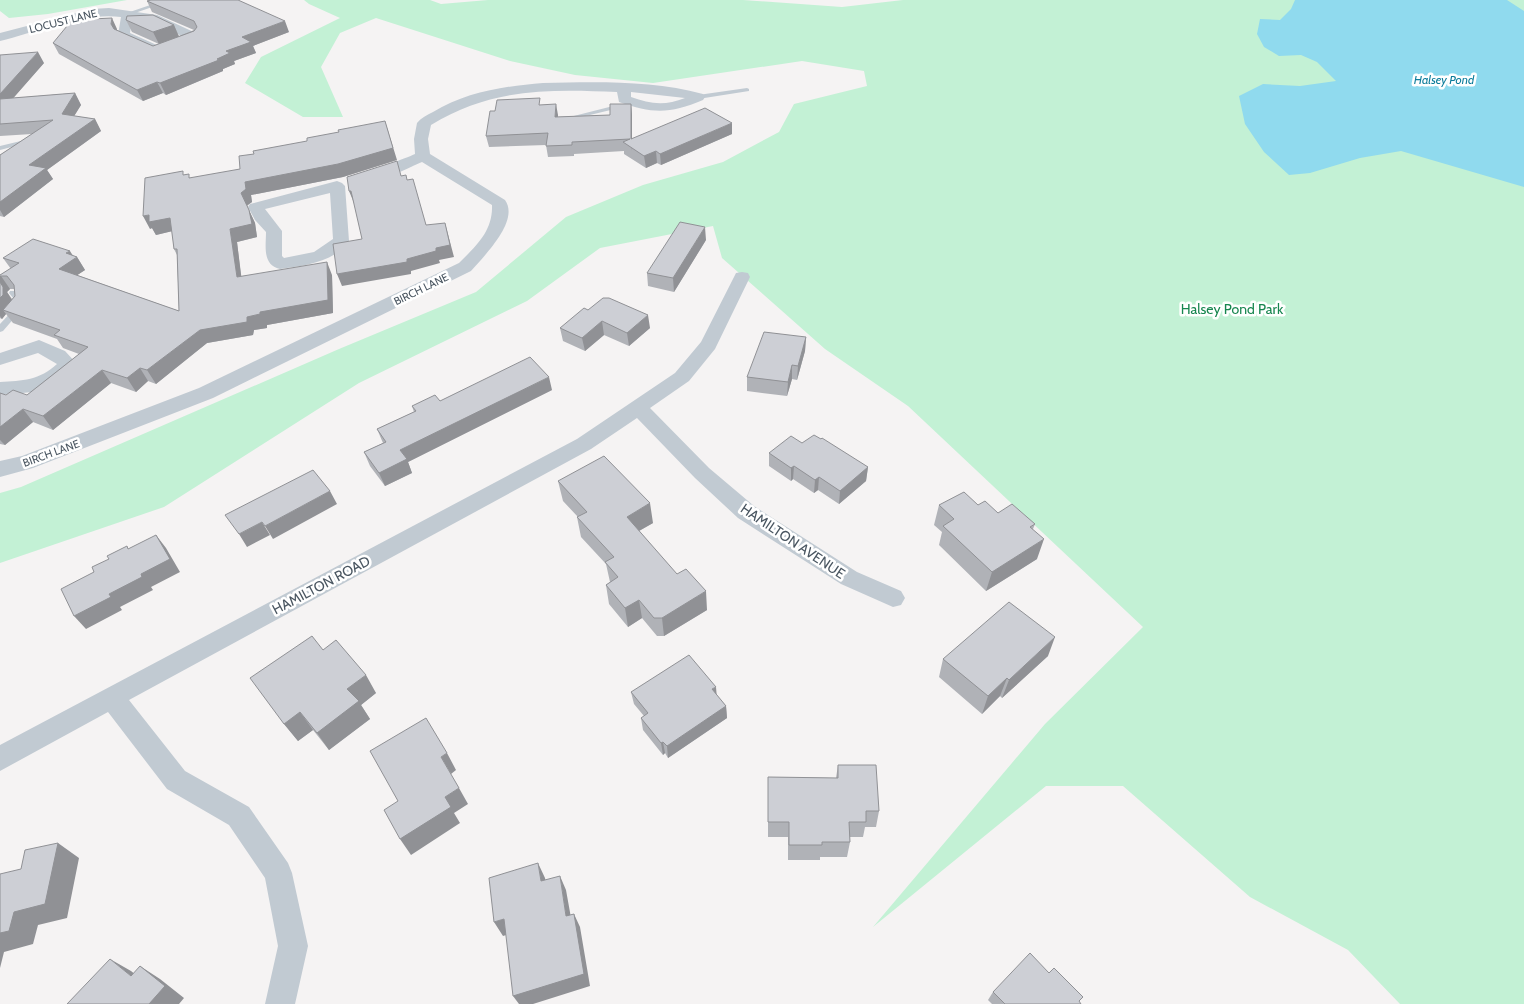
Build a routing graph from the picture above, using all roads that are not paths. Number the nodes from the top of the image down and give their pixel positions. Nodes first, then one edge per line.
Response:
1 (163, 2) edge
2 (127, 14) junction
3 (0, 38) edge
4 (624, 88) junction
5 (747, 90) dead end
6 (698, 96) junction
7 (634, 103) junction
8 (563, 119) edge
9 (25, 142) edge
10 (0, 148) edge
11 (423, 156) junction
12 (336, 186) junction
13 (742, 277) dead end
14 (13, 293) edge
15 (0, 329) edge
16 (0, 359) edge
17 (0, 388) edge
18 (639, 408) junction
19 (0, 469) edge
20 (893, 598) dead end
21 (112, 696) junction
22 (0, 759) edge
23 (280, 1004) edge

1 - 2 lane
2 - 2 street, LOCUST LANE
2 - 3 street, LOCUST LANE
4 - 6 street
4 - 7 street
4 - 11 street
5 - 6 lane
6 - 7 street
7 - 8 lane
9 - 10 lane
11 - 12 street
11 - 19 street, BIRCH LANE
12 - 12 street
13 - 18 street, HAMILTON ROAD
14 - 15 lane
16 - 17 street
18 - 20 street, HAMILTON AVENUE
18 - 21 street, HAMILTON ROAD
21 - 22 street, HAMILTON ROAD
21 - 23 street

